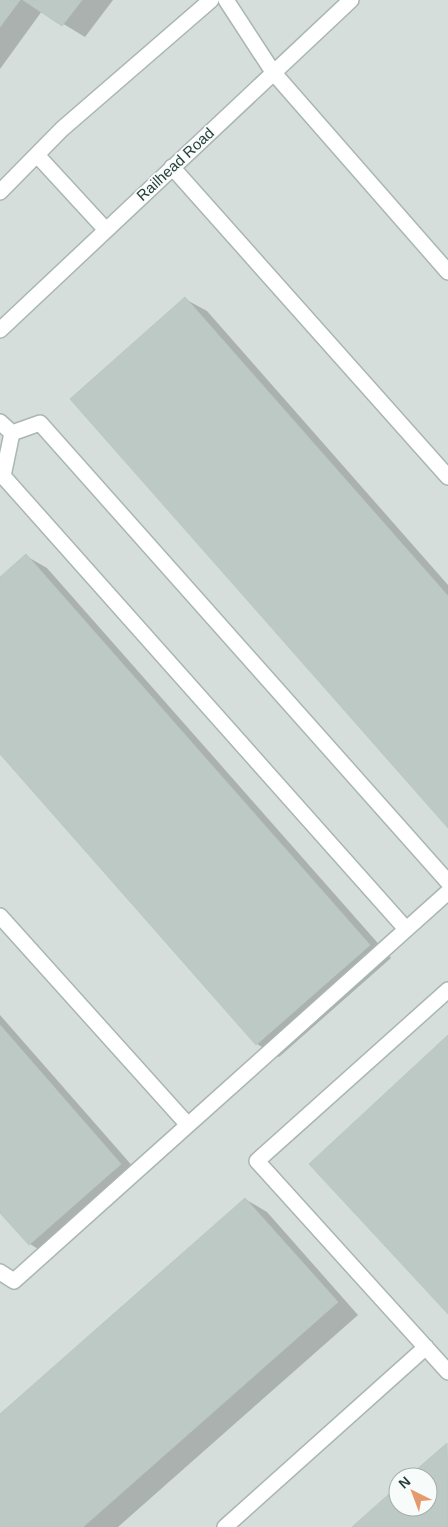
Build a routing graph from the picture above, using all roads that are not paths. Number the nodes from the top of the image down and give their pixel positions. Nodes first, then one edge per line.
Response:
1 (210, 0) edge
2 (226, 0) edge
3 (350, 0) edge
4 (273, 72) junction
5 (36, 155) junction
6 (172, 167) junction
7 (0, 192) edge
8 (106, 230) junction
9 (448, 272) edge
10 (0, 330) edge
11 (0, 422) edge
12 (12, 433) junction
13 (448, 477) edge
14 (448, 882) edge
15 (448, 892) edge
16 (0, 916) edge
17 (406, 929) junction
18 (448, 990) edge
19 (188, 1125) junction
20 (0, 1272) edge
21 (426, 1347) junction
22 (448, 1372) edge
23 (226, 1527) edge

1 - 5 street
2 - 4 street
3 - 4 street, Railhead Road
4 - 6 street, Railhead Road
4 - 9 street
5 - 7 street
5 - 8 street
6 - 8 street, Railhead Road
6 - 13 street
8 - 10 street, Railhead Road
11 - 12 street
12 - 14 street
12 - 17 street
15 - 17 street
16 - 19 street
17 - 19 street
18 - 21 street
19 - 20 street
21 - 22 street
21 - 23 street

